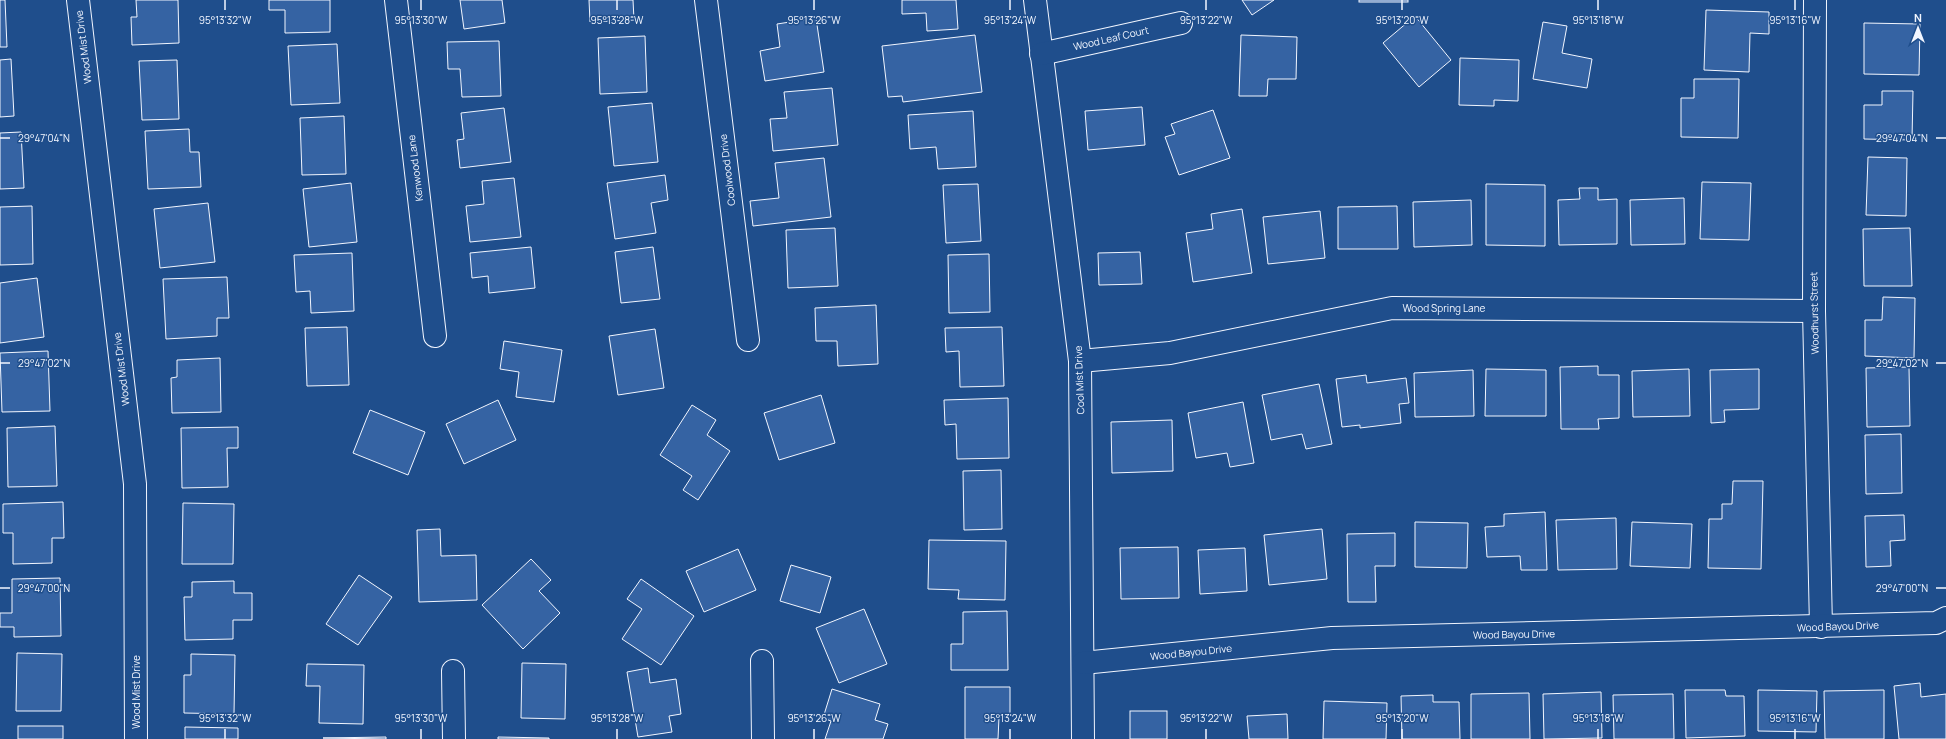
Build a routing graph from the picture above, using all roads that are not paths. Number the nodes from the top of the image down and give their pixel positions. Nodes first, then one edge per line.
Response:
1 (78, 0) edge
2 (396, 0) edge
3 (706, 0) edge
4 (1035, 0) edge
5 (1815, 0) edge
6 (1181, 23) dead end
7 (1041, 54) junction
8 (1814, 311) junction
9 (435, 336) dead end
10 (748, 340) dead end
11 (1080, 361) junction
12 (1946, 618) edge
13 (1822, 627) junction
14 (762, 661) dead end
15 (1083, 663) junction
16 (453, 671) dead end
17 (136, 739) edge
18 (454, 739) edge
19 (763, 739) edge
20 (1083, 739) edge

1 - 17 street, Wood Mist Drive
2 - 9 street, Kenwood Lane
3 - 10 street, Coolwood Drive
4 - 7 street, Cool Mist Drive
5 - 8 street, Woodhurst Street
6 - 7 street, Wood Leaf Court
7 - 11 street, Cool Mist Drive
8 - 11 street, Wood Spring Lane
8 - 13 street, Woodhurst Street
11 - 15 street, Cool Mist Drive
12 - 13 street, Wood Bayou Drive
13 - 15 street, Wood Bayou Drive
14 - 19 street
15 - 20 street, Cool Mist Drive
16 - 18 street

